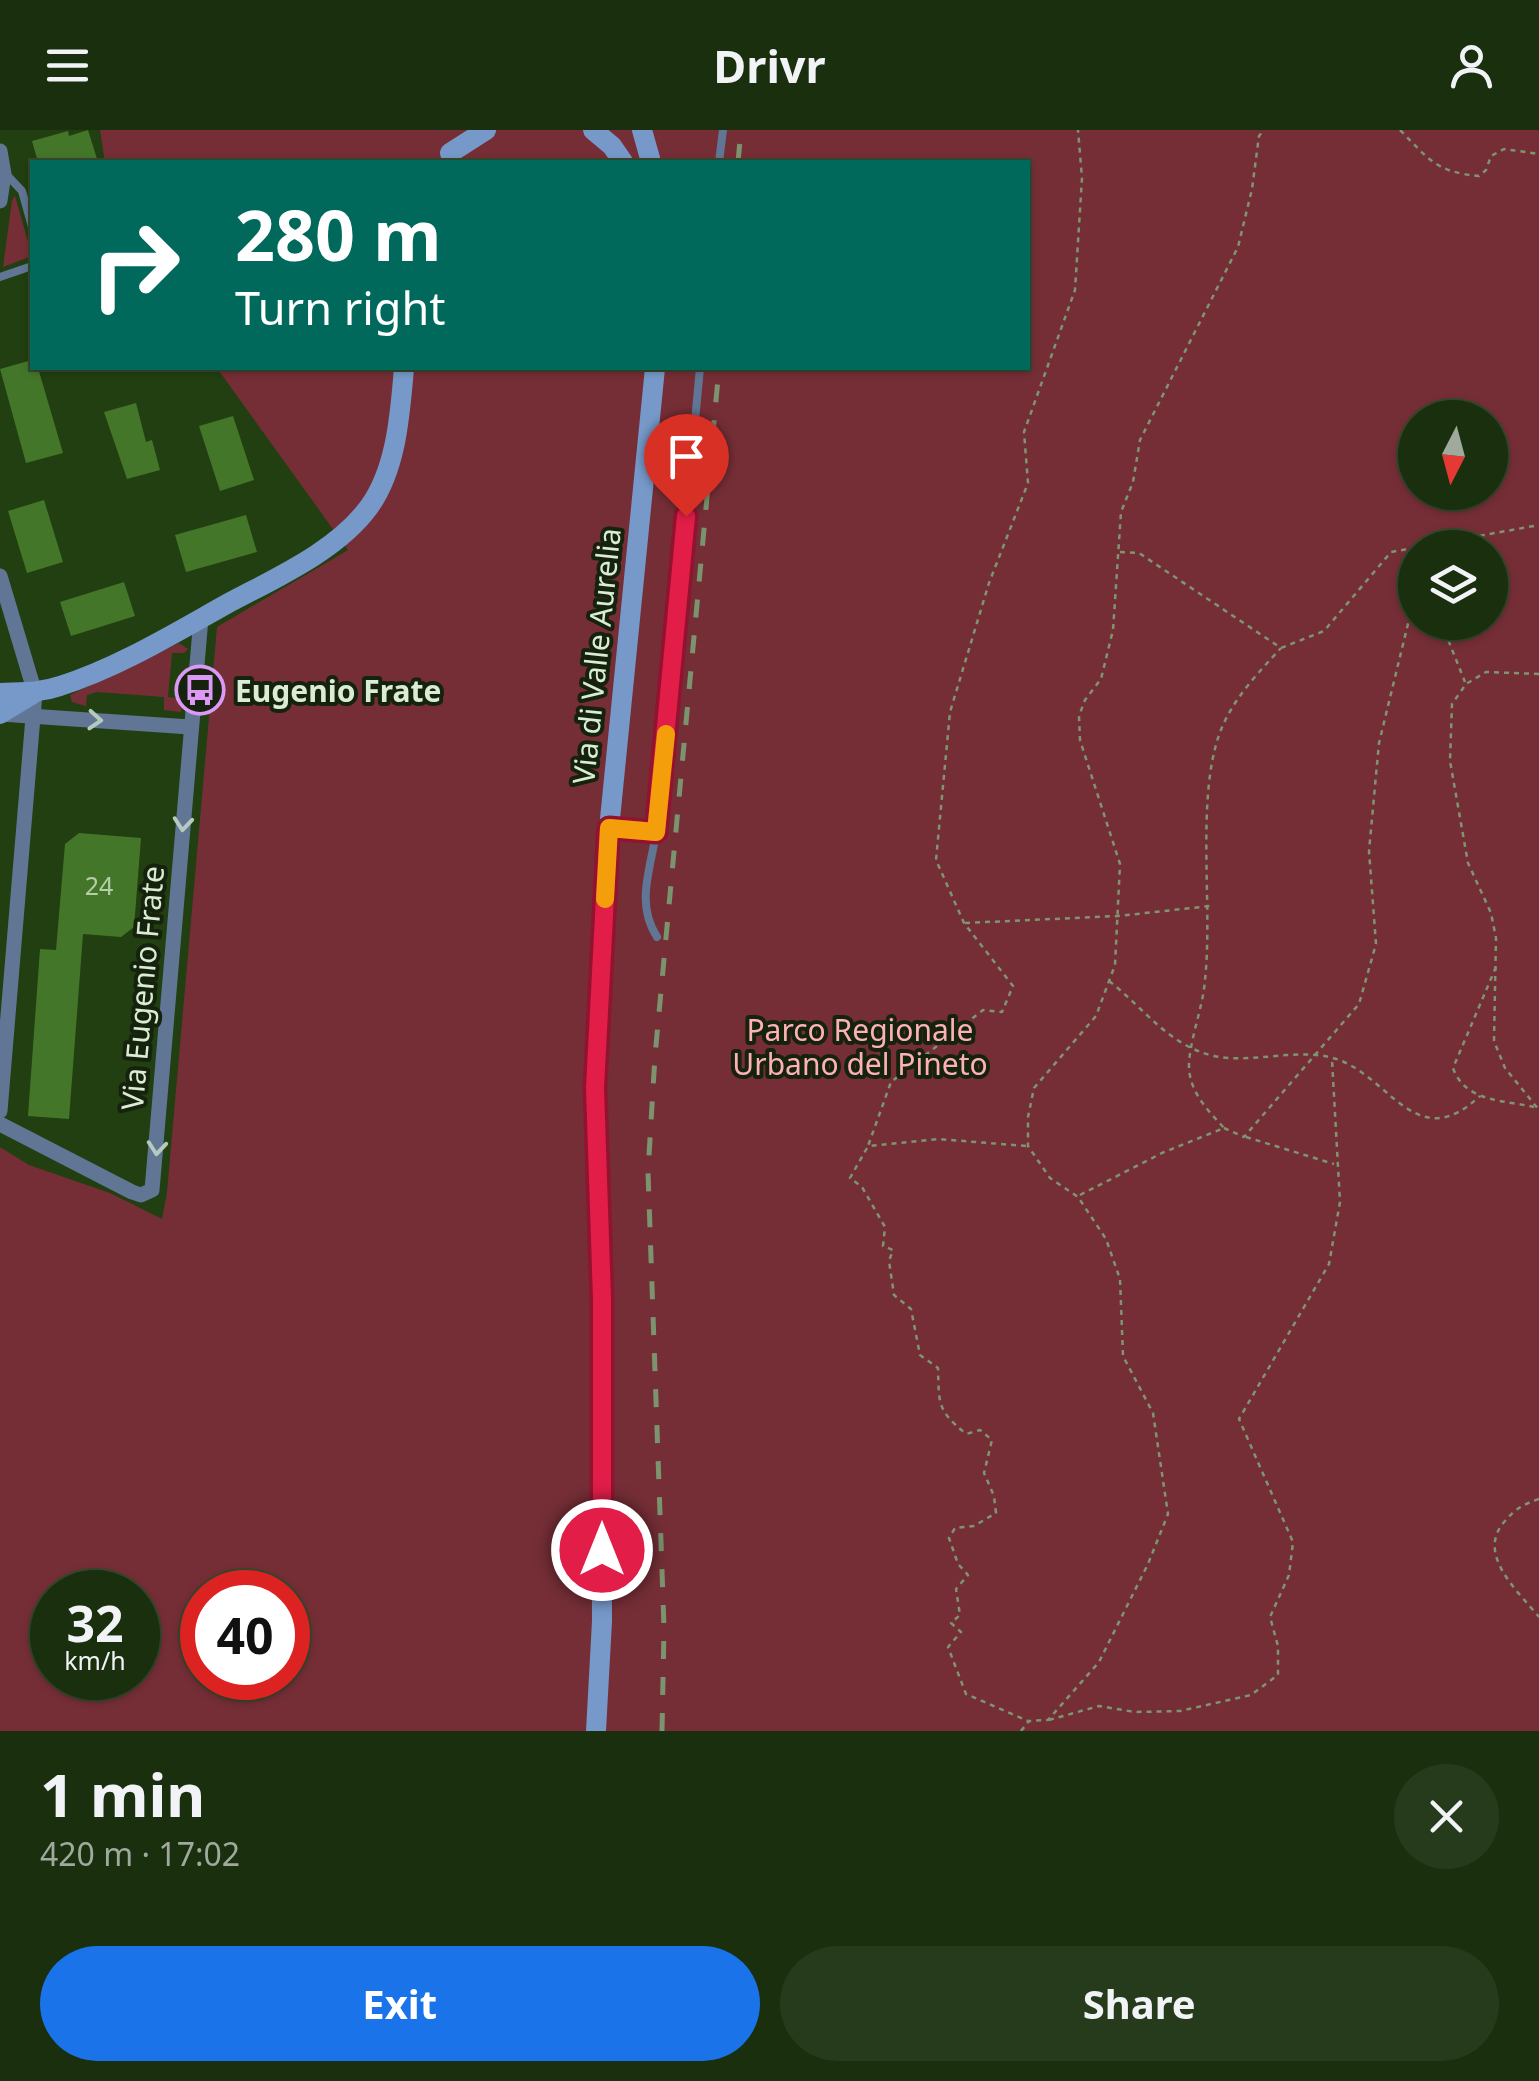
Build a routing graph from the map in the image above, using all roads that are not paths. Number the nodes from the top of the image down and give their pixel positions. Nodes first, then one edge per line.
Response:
1 (467, 130) edge
2 (486, 130) edge
3 (593, 130) edge
4 (642, 130) edge
5 (722, 130) edge
6 (0, 151) edge
7 (446, 158) edge
8 (622, 160) edge
9 (650, 160) edge
10 (720, 160) edge
11 (4, 174) junction
12 (0, 202) edge
13 (30, 219) edge
14 (30, 267) edge
15 (0, 278) edge
16 (404, 370) edge
17 (655, 370) edge
18 (700, 370) edge
19 (0, 576) edge
20 (202, 618) junction
21 (0, 693) edge
22 (34, 693) junction
23 (0, 714) edge
24 (32, 715) junction
25 (190, 727) junction
26 (609, 828) junction
27 (656, 832) junction
28 (657, 938) dead end
29 (0, 1111) edge
30 (0, 1124) edge
31 (596, 1731) edge

1 - 7 street
2 - 7 street
3 - 8 street
4 - 9 street
5 - 10 lane
6 - 11 street
11 - 12 street
11 - 13 lane
14 - 15 lane
16 - 20 street
17 - 26 street, Via di Valle Aurelia
18 - 27 lane
19 - 22 street
20 - 22 street
20 - 25 street, Via Eugenio Frate
21 - 22 street
22 - 23 street
22 - 24 street
23 - 24 street
24 -> 25 street
24 - 29 street
25 -> 30 street, Via Eugenio Frate
26 - 27 lane
26 - 31 street, Via di Valle Aurelia
27 - 28 lane

